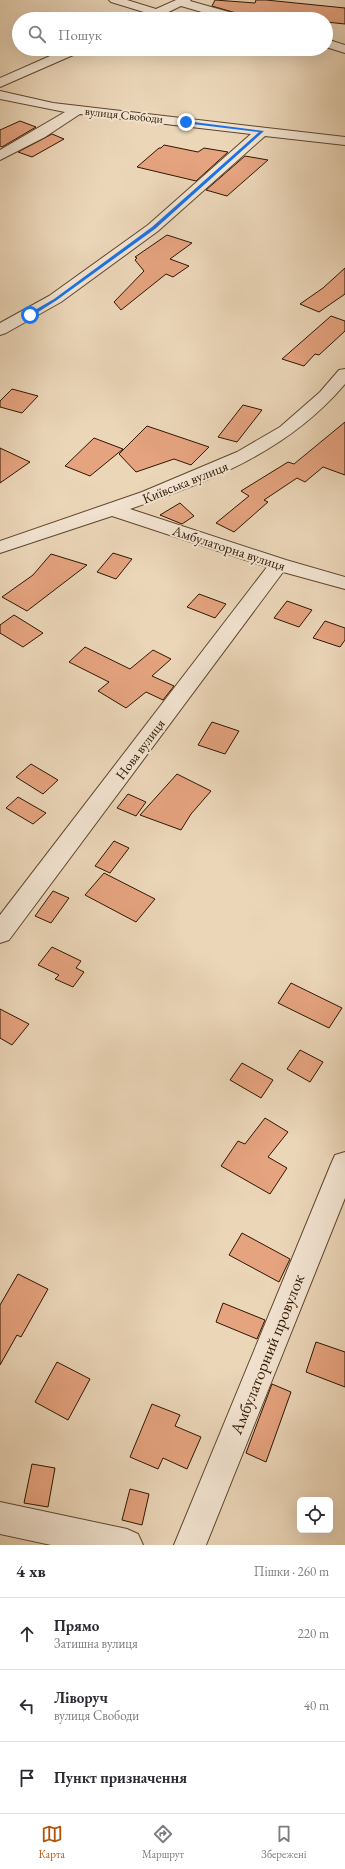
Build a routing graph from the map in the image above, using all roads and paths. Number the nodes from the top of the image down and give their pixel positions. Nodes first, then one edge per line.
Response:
1 (115, 0) edge
2 (183, 1) edge
3 (155, 12) edge
4 (160, 12) edge
5 (218, 12) edge
6 (333, 45) edge
7 (345, 49) edge
8 (60, 56) edge
9 (0, 83) edge
10 (0, 96) edge
11 (78, 110) junction
12 (262, 131) junction
13 (345, 141) edge
14 (0, 156) edge
15 (0, 330) edge
16 (345, 374) edge
17 (114, 510) junction
18 (0, 546) edge
19 (279, 564) junction
20 (345, 583) edge
21 (0, 933) edge
22 (345, 1164) edge
23 (0, 1518) edge
24 (127, 1545) edge
25 (190, 1545) edge

1 - 3 street
2 - 4 street
2 - 5 street
6 - 7 street
8 - 9 street
10 - 11 street, вулиця Свободи
11 - 12 street, вулиця Свободи
11 - 14 street
12 - 13 street, вулиця Свободи
12 - 15 street
16 - 17 street, Київська вулиця
17 - 18 street, Київська вулиця
17 - 19 street, Амбулаторна вулиця
19 - 20 street, Амбулаторна вулиця
19 - 21 street, Нова вулиця
22 - 25 street, Амбулаторний провулок
23 - 24 street

